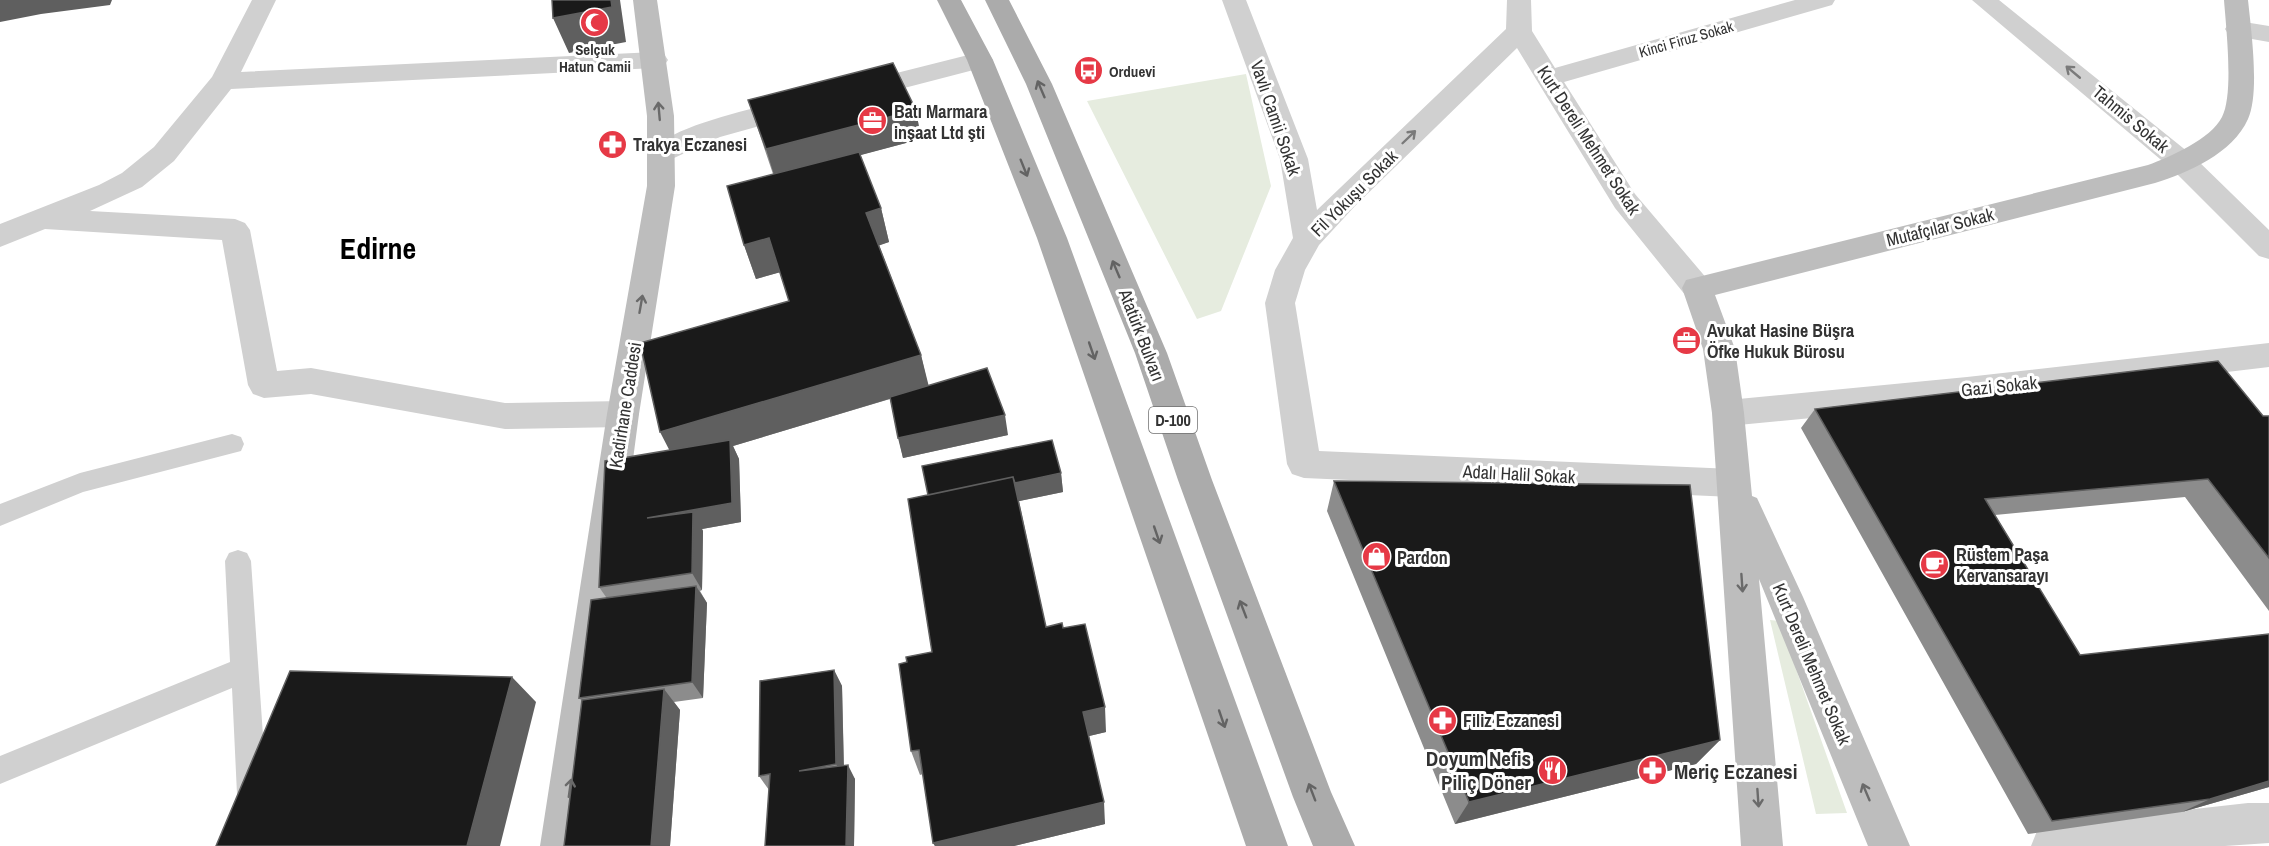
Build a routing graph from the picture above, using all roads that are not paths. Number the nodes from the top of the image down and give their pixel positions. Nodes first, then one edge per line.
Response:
1 (264, 0) edge
2 (645, 0) edge
3 (949, 0) edge
4 (997, 0) edge
5 (1234, 0) edge
6 (1519, 0) edge
7 (1823, 0) edge
8 (1984, 0) edge
9 (2236, 0) edge
10 (2238, 29) junction
11 (1519, 31) junction
12 (2269, 34) edge
13 (655, 60) junction
14 (980, 60) junction
15 (1549, 78) junction
16 (223, 81) junction
17 (663, 154) junction
18 (2183, 163) junction
19 (46, 219) junction
20 (0, 236) edge
21 (1308, 238) junction
22 (2269, 248) edge
23 (1697, 288) junction
24 (2269, 355) edge
25 (1728, 413) junction
26 (623, 414) junction
27 (232, 444) dead end
28 (1304, 464) joint
29 (1733, 483) junction
30 (0, 515) edge
31 (238, 561) dead end
32 (243, 670) junction
33 (0, 770) edge
34 (252, 794) edge
35 (2269, 823) edge
36 (561, 846) edge
37 (1268, 846) edge
38 (1334, 846) edge
39 (1762, 846) edge
40 (1889, 846) edge
41 (2052, 846) edge

1 - 16 street
2 - 13 street, Kadirhane Caddesi
3 - 14 main road, D-100
38 -> 4 main road, Atatürk Bulvarı / D-100
5 - 21 street, Vavlı Camii Sokak
6 - 11 street
7 - 15 street, Kinci Firuz Sokak
18 -> 8 street, Tahmis Sokak
9 - 10 street, Mutafçılar Sokak
10 - 12 street
10 - 18 street, Mutafçılar Sokak
11 - 15 street, Kurt Dereli Mehmet Sokak
21 -> 11 street, Fil Yokuşu Sokak
13 - 16 street
17 -> 13 street, Kadirhane Caddesi
14 - 17 street
14 -> 37 main road, D-100
15 - 23 street, Kurt Dereli Mehmet Sokak
16 - 19 street
26 -> 17 street, Kadirhane Caddesi
18 - 22 street, Tahmis Sokak
18 - 23 street, Mutafçılar Sokak
19 - 20 street
19 - 26 street
21 - 28 street, Fil Yokuşu Sokak
23 - 25 street, Kurt Dereli Mehmet Sokak
24 - 25 street, Gazi Sokak
25 - 29 street, Kurt Dereli Mehmet Sokak
36 -> 26 street, Kadirhane Caddesi
27 - 30 lane
28 - 29 street, Adalı Halil Sokak
29 -> 39 street, Kurt Dereli Mehmet Sokak
40 -> 29 street, Kurt Dereli Mehmet Sokak
31 - 32 lane
32 - 33 lane
32 - 34 lane
35 - 41 street

